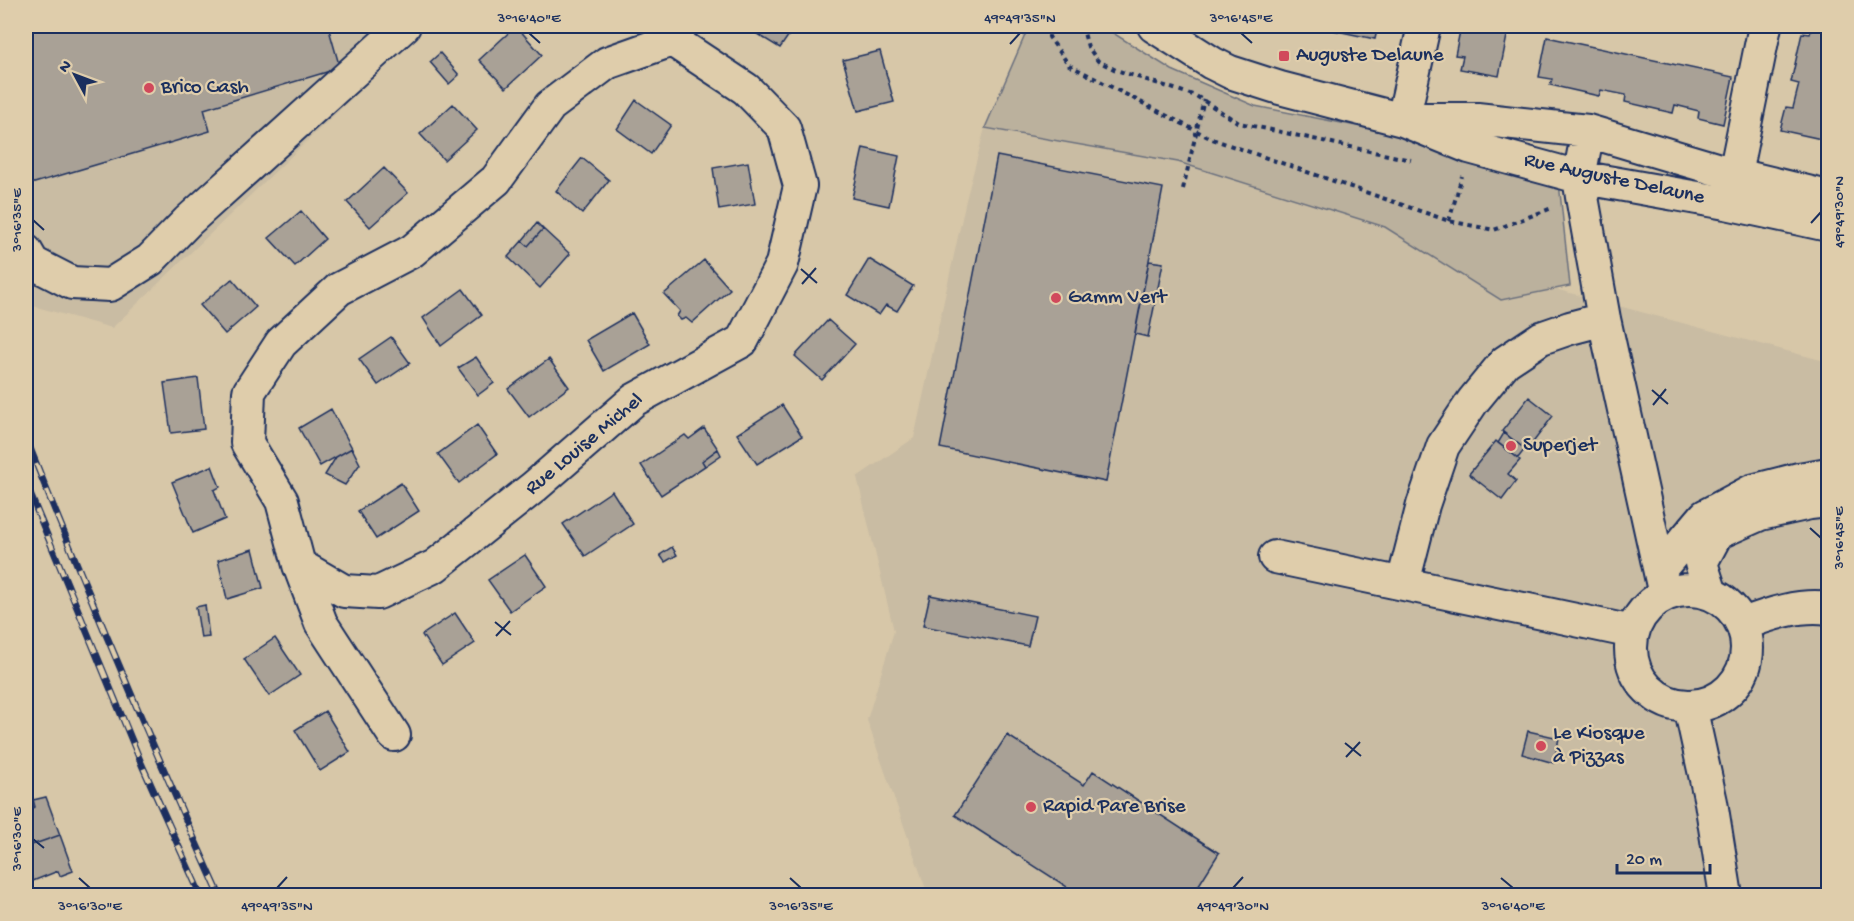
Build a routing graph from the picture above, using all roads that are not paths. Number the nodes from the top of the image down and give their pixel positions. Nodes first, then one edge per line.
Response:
1 (404, 26) edge
2 (1154, 26) edge
3 (1424, 26) edge
4 (1764, 26) edge
5 (677, 33) edge
6 (1403, 120) junction
7 (1588, 131) junction
8 (1581, 187) junction
9 (1730, 189) junction
10 (1828, 196) edge
11 (1828, 225) edge
12 (26, 251) edge
13 (1604, 320) junction
14 (1828, 474) edge
15 (1828, 501) edge
16 (1275, 557) dead end
17 (299, 565) junction
18 (1663, 581) junction
19 (1403, 583) junction
20 (1711, 594) junction
21 (1828, 608) edge
22 (1743, 624) junction
23 (1633, 632) junction
24 (1690, 706) junction
25 (394, 735) dead end
26 (1726, 896) edge

1 - 12 street
2 - 6 street, Rue Auguste Delaune
3 - 6 street
4 - 9 street
5 - 17 street
5 - 17 street, Rue Louise Michel
6 - 7 street, Rue Auguste Delaune
6 - 8 street, Rue Auguste Delaune
7 - 8 street
7 - 9 street, Rue Auguste Delaune
8 - 9 street, Rue Auguste Delaune
8 - 13 street
9 - 10 street, Rue Auguste Delaune
9 - 11 street, Rue Auguste Delaune
13 - 18 street
13 - 19 street
14 - 18 street
15 - 20 street
16 - 19 street
17 - 25 street
18 - 20 street
18 - 23 street
19 - 23 street
20 - 22 street
21 - 22 street
22 - 24 street
23 - 24 street
24 - 26 street

